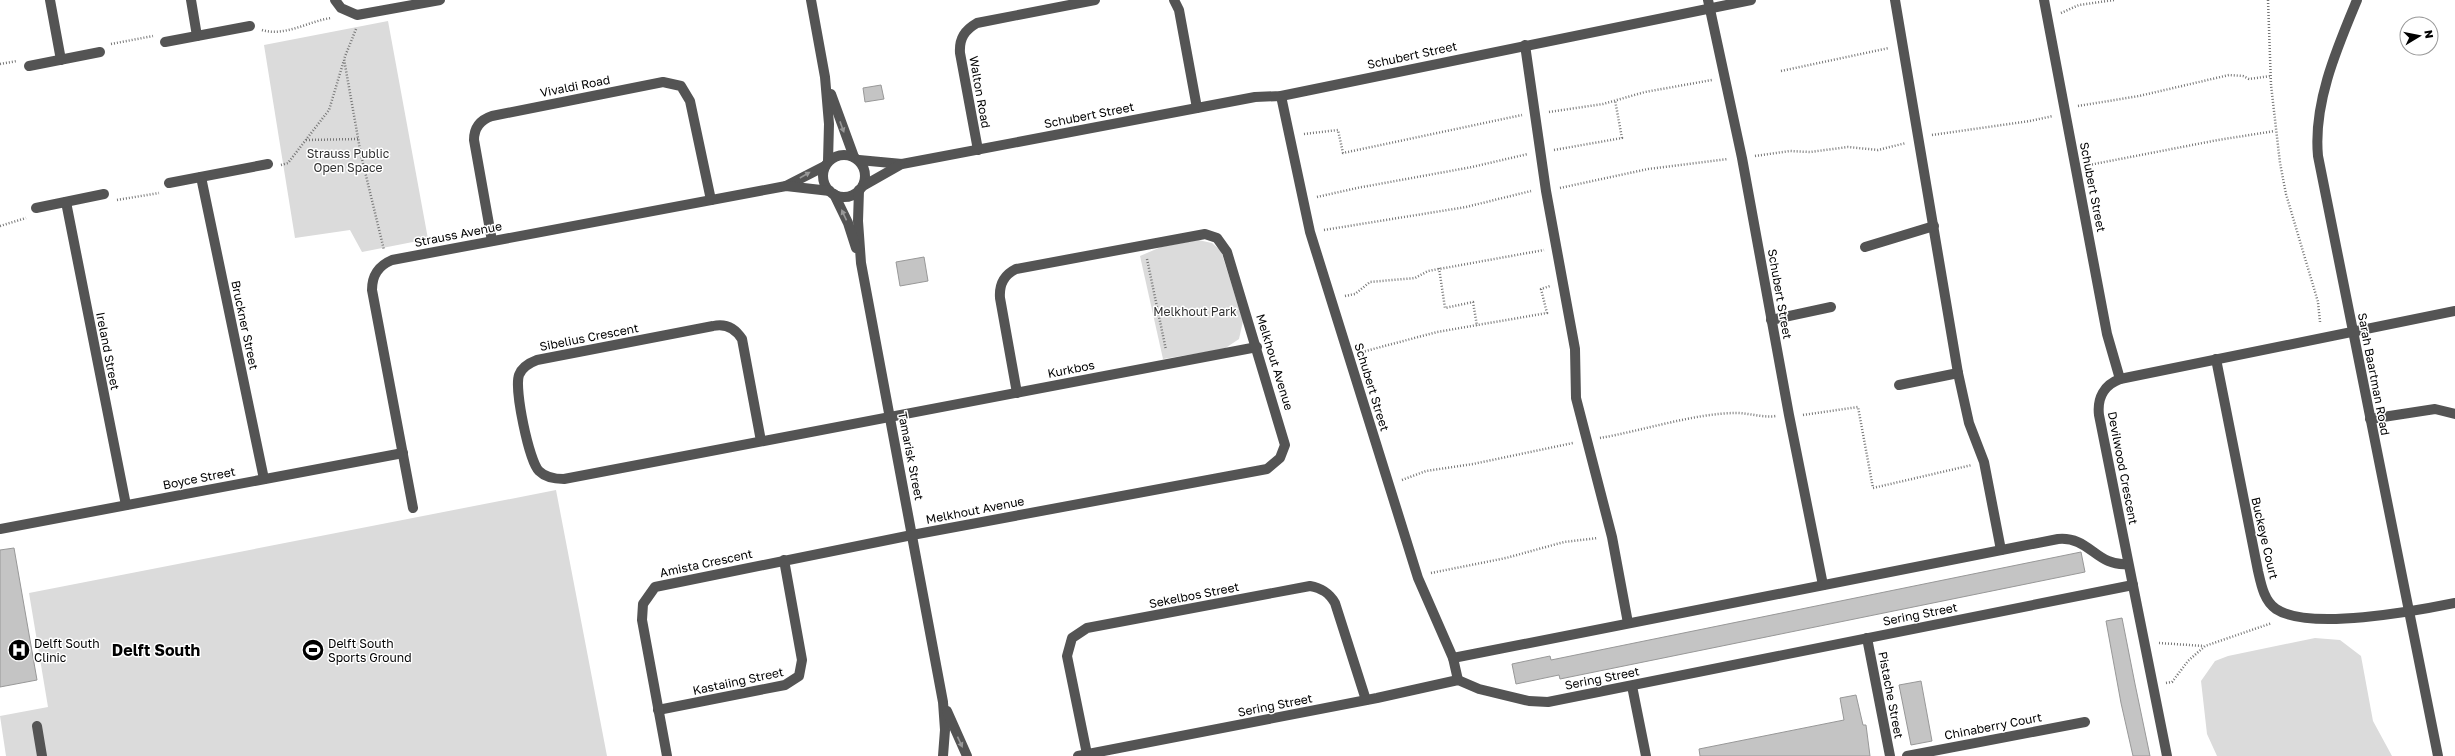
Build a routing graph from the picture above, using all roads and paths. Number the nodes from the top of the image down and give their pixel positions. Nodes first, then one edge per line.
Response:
1 (50, 0) edge
2 (191, 0) edge
3 (440, 0) edge
4 (811, 0) edge
5 (1096, 0) edge
6 (1174, 0) edge
7 (1751, 0) edge
8 (1895, 0) edge
9 (2044, 0) edge
10 (2114, 0) edge
11 (2268, 0) edge
12 (2357, 0) edge
13 (338, 4) edge
14 (1708, 4) edge
15 (357, 15) junction
16 (2047, 19) junction
17 (250, 26) joint
18 (198, 36) junction
19 (165, 42) joint
20 (1525, 45) junction
21 (1903, 45) junction
22 (100, 52) joint
23 (344, 59) junction
24 (61, 60) junction
25 (29, 66) dead end
26 (1781, 71) dead end
27 (825, 76) junction
28 (2271, 76) junction
29 (1725, 78) junction
30 (1281, 96) junction
31 (1615, 100) junction
32 (1197, 108) junction
33 (2064, 110) junction
34 (1534, 113) junction
35 (2275, 131) junction
36 (1290, 136) junction
37 (1919, 138) junction
38 (358, 139) junction
39 (306, 140) junction
40 (978, 150) junction
41 (1540, 153) junction
42 (1766, 155) dead end
43 (1742, 158) junction
44 (856, 159) junction
45 (288, 163) dead end
46 (268, 164) dead end
47 (827, 164) junction
48 (902, 164) junction
49 (2076, 167) junction
50 (201, 177) junction
51 (169, 183) joint
52 (786, 186) junction
53 (861, 188) junction
54 (1546, 191) junction
55 (832, 193) junction
56 (104, 194) joint
57 (711, 200) junction
58 (1303, 200) junction
59 (66, 202) junction
60 (36, 208) joint
61 (0, 226) edge
62 (1934, 226) junction
63 (1310, 232) junction
64 (492, 241) junction
65 (1144, 244) junction
66 (1865, 247) dead end
67 (1556, 248) junction
68 (386, 262) junction
69 (861, 263) junction
70 (1439, 268) junction
71 (1562, 282) junction
72 (1331, 299) junction
73 (1831, 308) dead end
74 (2455, 311) edge
75 (1771, 320) junction
76 (2320, 322) dead end
77 (1477, 326) junction
78 (2352, 332) junction
79 (1257, 347) junction
80 (1349, 358) junction
81 (2216, 359) junction
82 (1169, 364) junction
83 (1958, 373) junction
84 (2120, 379) junction
85 (1899, 385) dead end
86 (1017, 393) junction
87 (2455, 414) edge
88 (1789, 415) junction
89 (890, 417) junction
90 (2370, 419) junction
91 (761, 441) junction
92 (1586, 441) junction
93 (403, 453) junction
94 (1984, 462) junction
95 (264, 479) junction
96 (1388, 484) junction
97 (126, 505) junction
98 (414, 508) dead end
99 (0, 529) edge
100 (912, 535) junction
101 (1612, 537) junction
102 (2001, 550) junction
103 (784, 560) junction
104 (2128, 564) junction
105 (1418, 578) junction
106 (1823, 585) junction
107 (2133, 585) junction
108 (2455, 603) edge
109 (2409, 612) junction
110 (2285, 614) junction
111 (1628, 623) junction
112 (1866, 638) junction
113 (2144, 645) junction
114 (2205, 646) junction
115 (1453, 658) junction
116 (1458, 680) junction
117 (1632, 686) junction
118 (2153, 686) junction
119 (1366, 700) junction
120 (943, 702) junction
121 (658, 710) junction
122 (2085, 722) dead end
123 (37, 726) dead end
124 (1082, 755) edge
125 (42, 756) edge
126 (667, 756) edge
127 (943, 756) edge
128 (967, 756) edge
129 (1646, 756) edge
130 (1890, 756) edge
131 (1907, 756) edge
132 (2167, 756) edge
133 (2438, 756) edge

1 - 24 street
2 - 18 street
3 - 15 street
4 - 27 street
5 - 40 street, Walton Road
6 - 32 street
7 - 14 street, Schubert Street
8 - 21 street
9 - 16 street, Schubert Street
10 - 16 path
11 - 28 path
12 - 78 street, Sarah Baartman Road
13 - 15 street
13 - 17 path
14 - 20 street, Schubert Street
14 - 29 street, Schubert Street
15 - 23 path
16 - 33 street, Schubert Street
17 - 18 street
18 - 19 street
19 - 22 path
20 - 30 street, Schubert Street
20 - 34 street
21 - 26 path
21 - 37 street
22 - 24 street
23 - 38 path
23 - 39 path
24 - 25 street
27 -> 44 street
27 - 47 street
28 - 33 path
28 - 35 path
29 - 31 path
29 - 43 street, Schubert Street
30 - 32 street, Schubert Street
30 - 36 street, Schubert Street
31 - 34 path
31 - 41 path
32 - 40 street, Schubert Street
33 - 37 path
33 - 49 street, Schubert Street
34 - 36 path
34 - 41 street
35 - 49 path
35 - 76 path
36 - 58 street, Schubert Street
37 - 42 path
37 - 62 street
38 - 39 path
38 - 68 path
39 - 45 path
40 - 48 street, Schubert Street
41 - 54 street
41 - 58 path
43 - 54 path
43 - 75 street, Schubert Street
44 - 47 street
44 - 48 street, Schubert Street
44 - 53 street
46 - 50 street
52 -> 47 street, Strauss Avenue
47 - 55 street
48 - 53 street, Schubert Street
49 - 84 street, Schubert Street
50 - 51 street
50 - 95 street, Bruckner Street
51 - 56 path
52 - 55 street, Strauss Avenue
52 - 57 street, Strauss Avenue
53 - 55 street
53 - 69 street, Tamarisk Street
54 - 63 path
54 - 67 street
69 -> 55 street, Tamarisk Street
56 - 59 street
57 - 64 street, Strauss Avenue
57 - 64 street, Vivaldi Road
58 - 63 street, Schubert Street
59 - 60 street
59 - 97 street, Ireland Street
60 - 61 path
62 - 66 street
62 - 83 street
63 - 72 street, Schubert Street
64 - 68 street, Strauss Avenue
65 - 79 street, Melkhout Avenue
65 - 82 path
65 - 86 street, Melkhout Avenue
67 - 70 path
67 - 71 street
68 - 93 street
69 - 89 street, Tamarisk Street
70 - 72 path
70 - 77 path
71 - 77 path
71 - 92 street
72 - 80 street, Schubert Street
73 - 75 street
74 - 78 street, Devilwood Crescent
75 - 88 street, Schubert Street
77 - 80 path
78 - 81 street, Devilwood Crescent
78 - 90 street, Sarah Baartman Road
79 - 82 street, Kurkbos
79 - 100 street, Melkhout Avenue
80 - 96 street, Schubert Street
81 - 84 street, Devilwood Crescent
81 - 110 street, Buckeye Court
82 - 86 street, Kurkbos
83 - 85 street
83 - 94 street
84 - 104 street, Devilwood Crescent
86 - 89 street, Kurkbos
87 - 90 street
88 - 92 path
88 - 94 path
88 - 106 street, Schubert Street
89 - 91 street, Sibelius Crescent
89 - 100 street, Tamarisk Street
90 - 109 street, Sarah Baartman Road
91 - 91 street, Sibelius Crescent
92 - 96 path
92 - 101 street
93 - 95 street, Boyce Street
93 - 98 street
94 - 102 street
95 - 97 street, Boyce Street
96 - 105 street, Schubert Street
97 - 99 street, Boyce Street
100 - 103 street, Amista Crescent
100 - 120 street, Tamarisk Street
101 - 105 path
101 - 111 street
102 - 104 street
102 - 106 street
103 - 121 street, Amista Crescent
103 - 121 street, Kastaiing Street
104 - 107 street, Devilwood Crescent
105 - 115 street, Schubert Street
106 - 111 street
107 - 112 street, Sering Street
107 - 113 street, Devilwood Crescent
108 - 109 street, Buckeye Court
109 - 110 street, Buckeye Court
109 - 133 street, Sarah Baartman Road
110 - 114 path
111 - 115 street
112 - 117 street, Sering Street
112 - 130 street, Pistache Street
113 - 114 path
113 - 118 street, Devilwood Crescent
114 - 118 path
115 - 116 street, Schubert Street
116 - 117 street, Sering Street
116 - 119 street, Sering Street
117 - 129 street
118 - 132 street, Devilwood Crescent
119 - 124 street, Sering Street
119 - 124 street, Sekelbos Street
120 - 127 street, Tamarisk Street
120 -> 128 street, Tamarisk Street
121 - 126 street, Amista Crescent
122 - 131 street, Chinaberry Court
123 - 125 street

